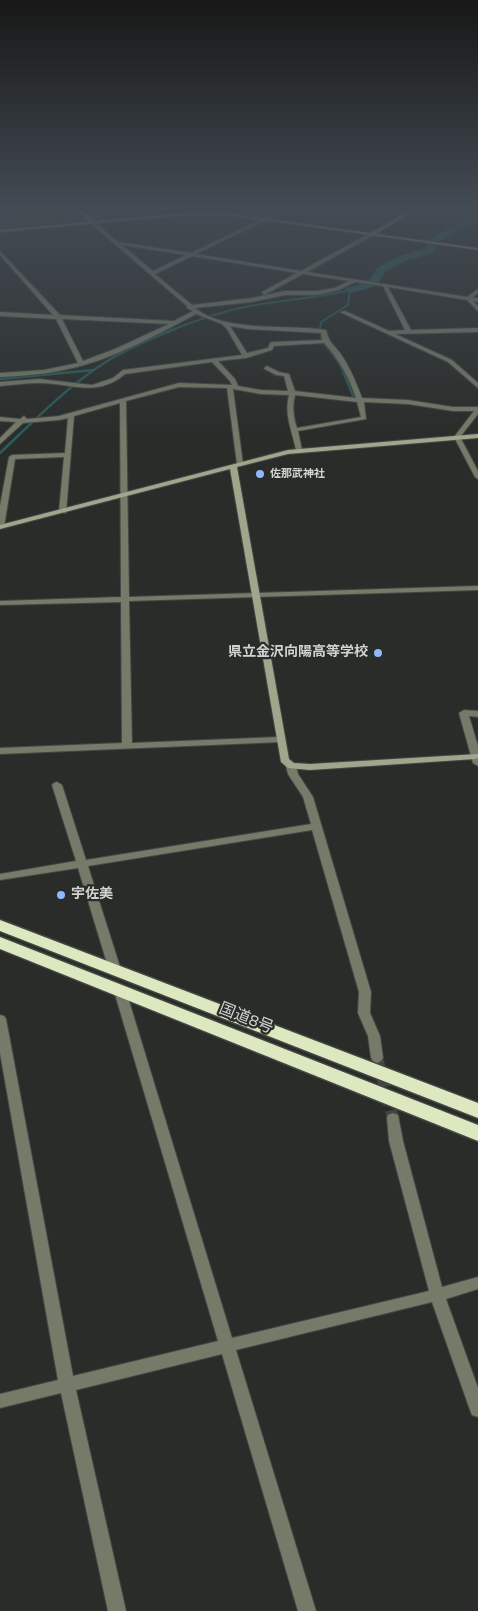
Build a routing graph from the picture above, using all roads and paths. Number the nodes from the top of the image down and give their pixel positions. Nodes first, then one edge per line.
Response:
1 (29, 284) edge
2 (163, 284) edge
3 (280, 284) edge
4 (347, 284) edge
5 (376, 284) edge
6 (385, 286) junction
7 (478, 291) edge
8 (468, 298) junction
9 (252, 300) junction
10 (478, 300) edge
11 (189, 307) junction
12 (478, 309) edge
13 (343, 312) dead end
14 (198, 313) junction
15 (0, 314) edge
16 (58, 317) junction
17 (176, 323) junction
18 (223, 323) junction
19 (478, 330) edge
20 (388, 332) junction
21 (408, 332) junction
22 (325, 341) junction
23 (245, 355) junction
24 (213, 360) junction
25 (82, 364) junction
26 (267, 368) dead end
27 (0, 375) edge
28 (0, 384) edge
29 (478, 386) edge
30 (91, 387) junction
31 (233, 388) junction
32 (292, 393) junction
33 (102, 400) junction
34 (123, 400) junction
35 (360, 400) junction
36 (478, 410) edge
37 (72, 415) junction
38 (0, 419) edge
39 (24, 420) junction
40 (296, 430) junction
41 (478, 436) edge
42 (457, 437) junction
43 (0, 442) edge
44 (299, 450) junction
45 (68, 455) junction
46 (236, 465) junction
47 (478, 477) edge
48 (125, 494) junction
49 (63, 511) junction
50 (0, 527) edge
51 (478, 588) edge
52 (256, 595) junction
53 (126, 599) junction
54 (0, 603) edge
55 (478, 714) edge
56 (279, 740) junction
57 (126, 746) junction
58 (0, 751) edge
59 (477, 758) edge
60 (291, 766) junction
61 (57, 785) dead end
62 (316, 826) junction
63 (82, 864) junction
64 (0, 877) edge
65 (0, 925) edge
66 (0, 943) edge
67 (115, 970) junction
68 (120, 991) junction
69 (0, 1019) edge
70 (377, 1058) tunnel mouth
71 (478, 1110) edge
72 (393, 1118) tunnel mouth
73 (478, 1133) edge
74 (478, 1283) edge
75 (437, 1295) junction
76 (227, 1346) junction
77 (67, 1385) junction
78 (0, 1401) edge
79 (478, 1410) edge
80 (117, 1611) edge
81 (307, 1611) edge

1 - 16 street
2 - 11 street
3 - 9 street
4 - 9 street
5 - 6 street
6 - 8 street
6 - 21 street
7 - 8 street
8 - 10 street
8 - 12 street
9 - 11 street
11 - 14 street
13 - 20 street
14 - 17 street
14 - 18 street
15 - 16 street
16 - 17 street
16 - 25 street
17 - 25 street
18 - 22 street
18 - 23 street
19 - 21 street
20 - 21 street
20 - 29 street
22 - 23 street
22 - 35 street
23 - 24 street
24 - 30 street
24 - 31 street
25 - 27 street
26 - 32 street
28 - 30 street
30 - 33 street
31 - 32 street
31 - 34 street
31 - 46 street
32 - 35 street
32 - 40 street
33 - 34 street
33 - 37 street
34 - 48 street
35 - 36 street
35 - 40 street
36 - 42 street
37 - 39 street
37 - 45 street
38 - 39 street
39 - 43 street
40 - 44 street
41 - 42 street
42 - 44 street
42 - 47 street
44 - 46 street
45 - 49 street
45 - 50 street
46 - 48 street
46 - 52 street
48 - 49 street
48 - 53 street
49 - 50 street
51 - 52 street
52 - 53 street
52 - 56 street
53 - 54 street
53 - 57 street
55 - 59 street
56 - 57 street
56 - 60 street
57 - 58 street
59 - 60 street
60 - 62 street
61 - 63 street
62 - 63 street
62 - 70 street
63 - 64 street
63 - 67 street
65 - 67 highway, 国道8号
66 - 68 highway, 国道8号
67 - 71 highway, 国道8号
68 - 73 highway, 国道8号
68 - 76 street
69 - 77 street
72 - 75 street
74 - 75 street
75 - 76 street
75 - 79 street
76 - 77 street
76 - 81 street
77 - 78 street
77 - 80 street

